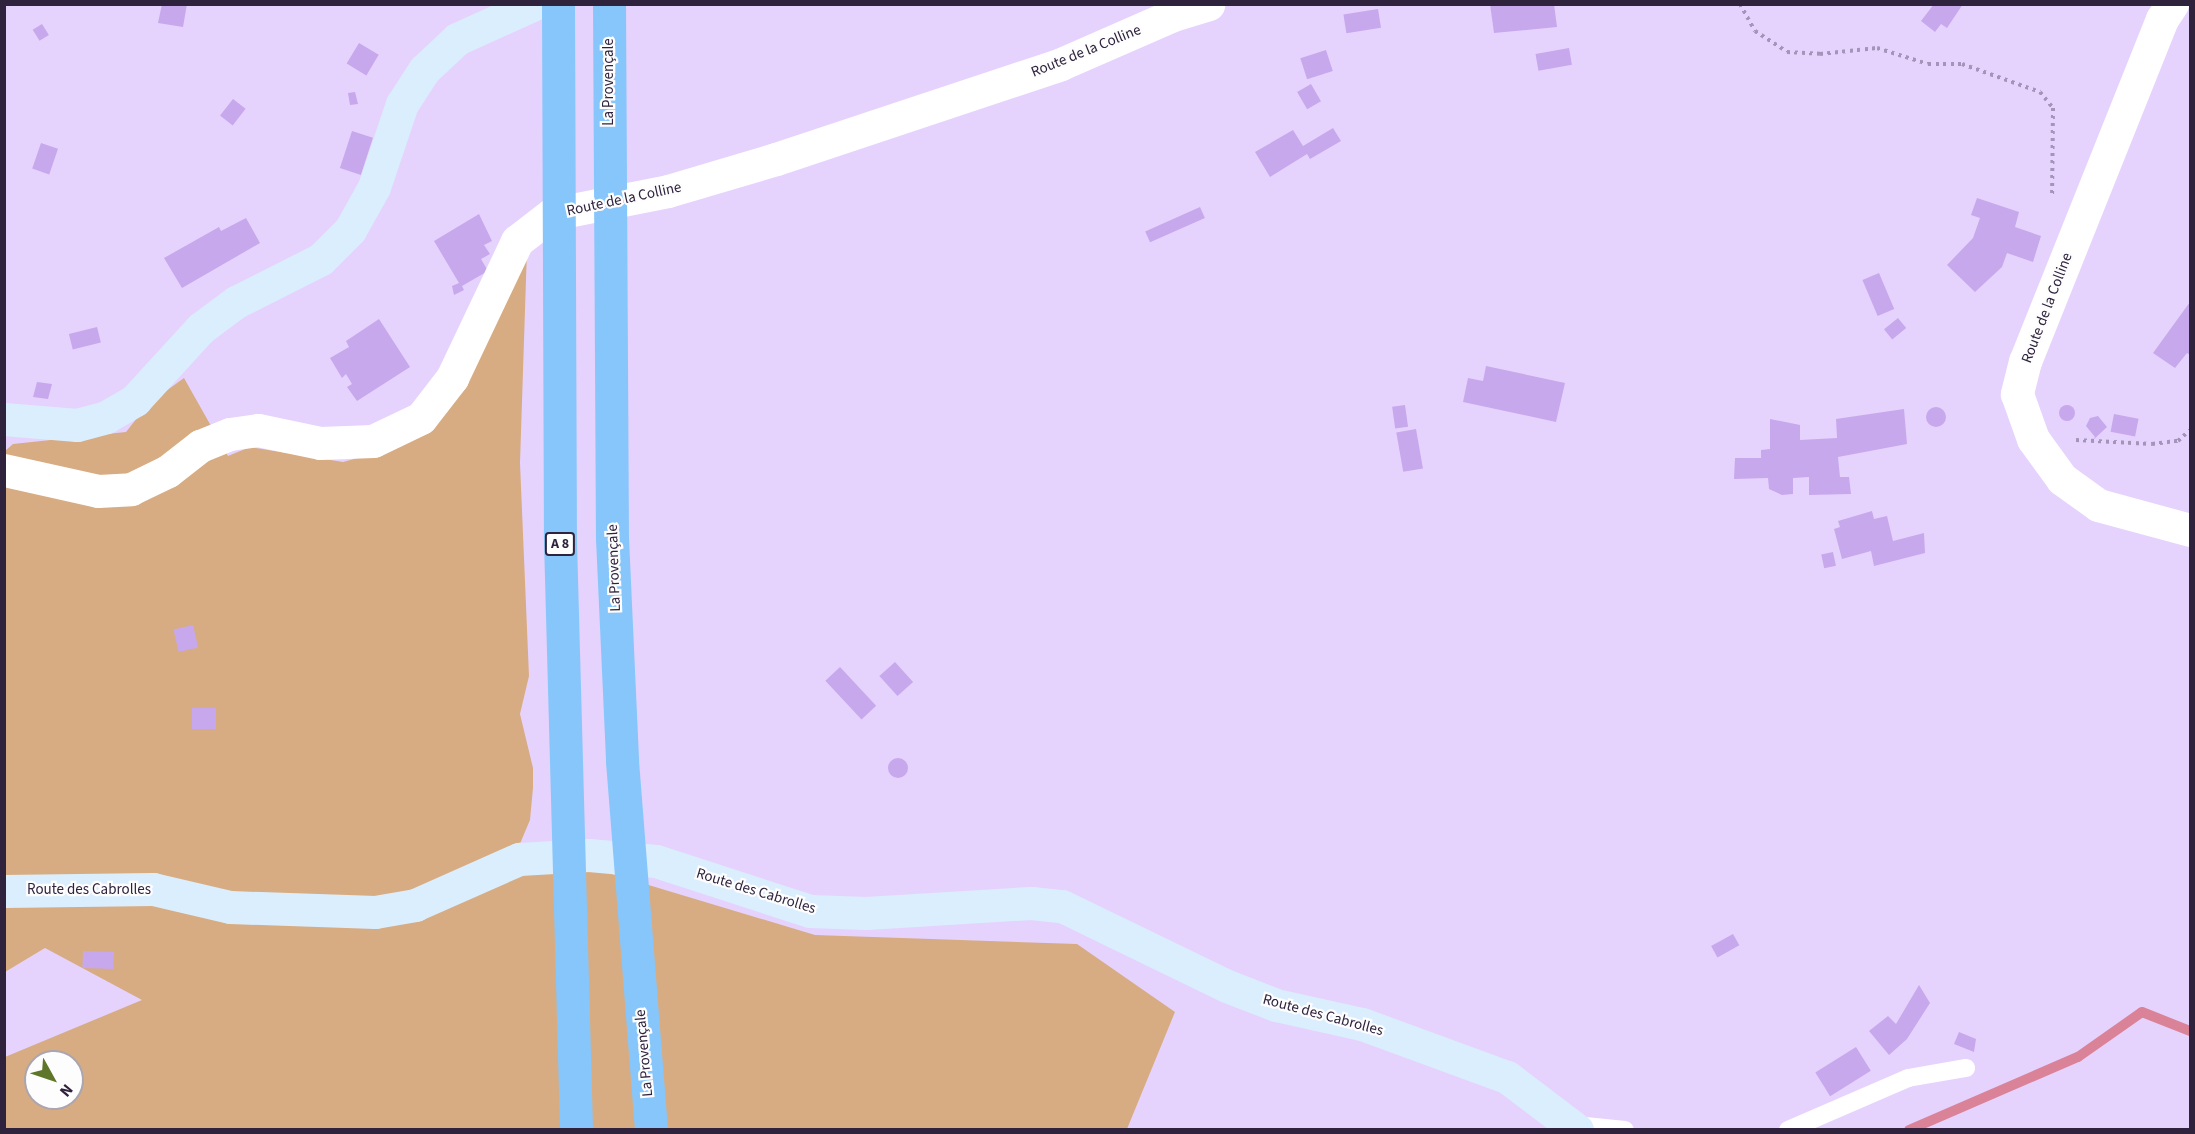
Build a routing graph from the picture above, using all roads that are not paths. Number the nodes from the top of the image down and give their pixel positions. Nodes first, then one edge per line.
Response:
1 (534, 4) edge
2 (558, 4) edge
3 (609, 4) edge
4 (1208, 4) edge
5 (2172, 4) edge
6 (4, 419) edge
7 (4, 470) edge
8 (2190, 530) edge
9 (4, 891) edge
10 (1966, 1068) dead end
11 (1576, 1127) edge
12 (576, 1130) edge
13 (651, 1130) edge
14 (1626, 1130) edge
15 (1788, 1130) edge

1 - 6 street
2 - 12 highway, A 8
3 - 13 highway, La Provençale
4 - 7 street, Route de la Colline
5 - 8 street, Route de la Colline
9 - 11 street, Route des Cabrolles
10 - 15 lane
11 - 14 lane

